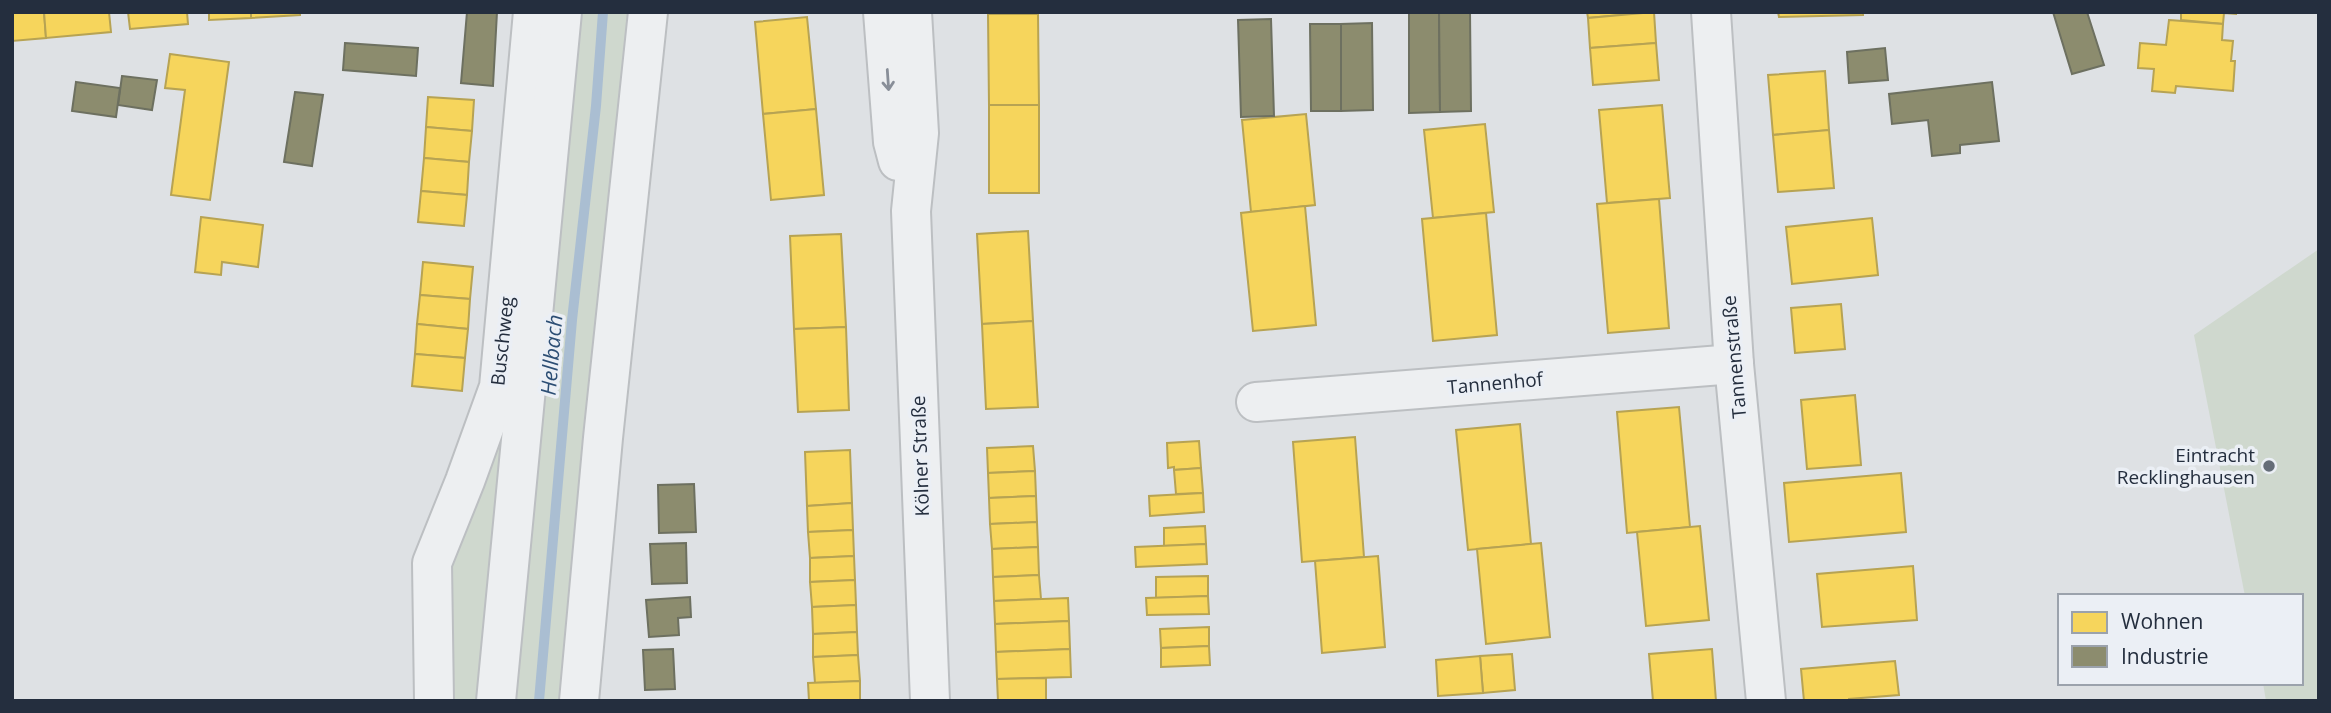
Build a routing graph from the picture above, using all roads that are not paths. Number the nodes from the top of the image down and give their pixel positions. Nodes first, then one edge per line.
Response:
1 (533, 12) edge
2 (562, 12) edge
3 (648, 12) edge
4 (883, 12) edge
5 (912, 12) edge
6 (1711, 12) edge
7 (911, 211) junction
8 (1734, 364) junction
9 (1256, 402) dead end
10 (434, 701) edge
11 (496, 701) edge
12 (579, 701) edge
13 (930, 701) edge
14 (1766, 701) edge

1 - 10 street, Buschweg
2 - 11 street
3 - 12 street
4 -> 7 street, Kölner Straße
5 - 7 street, Kölner Straße
6 - 8 street, Tannenstraße
7 - 13 street, Kölner Straße
8 - 9 street, Tannenhof
8 - 14 street, Tannenstraße

